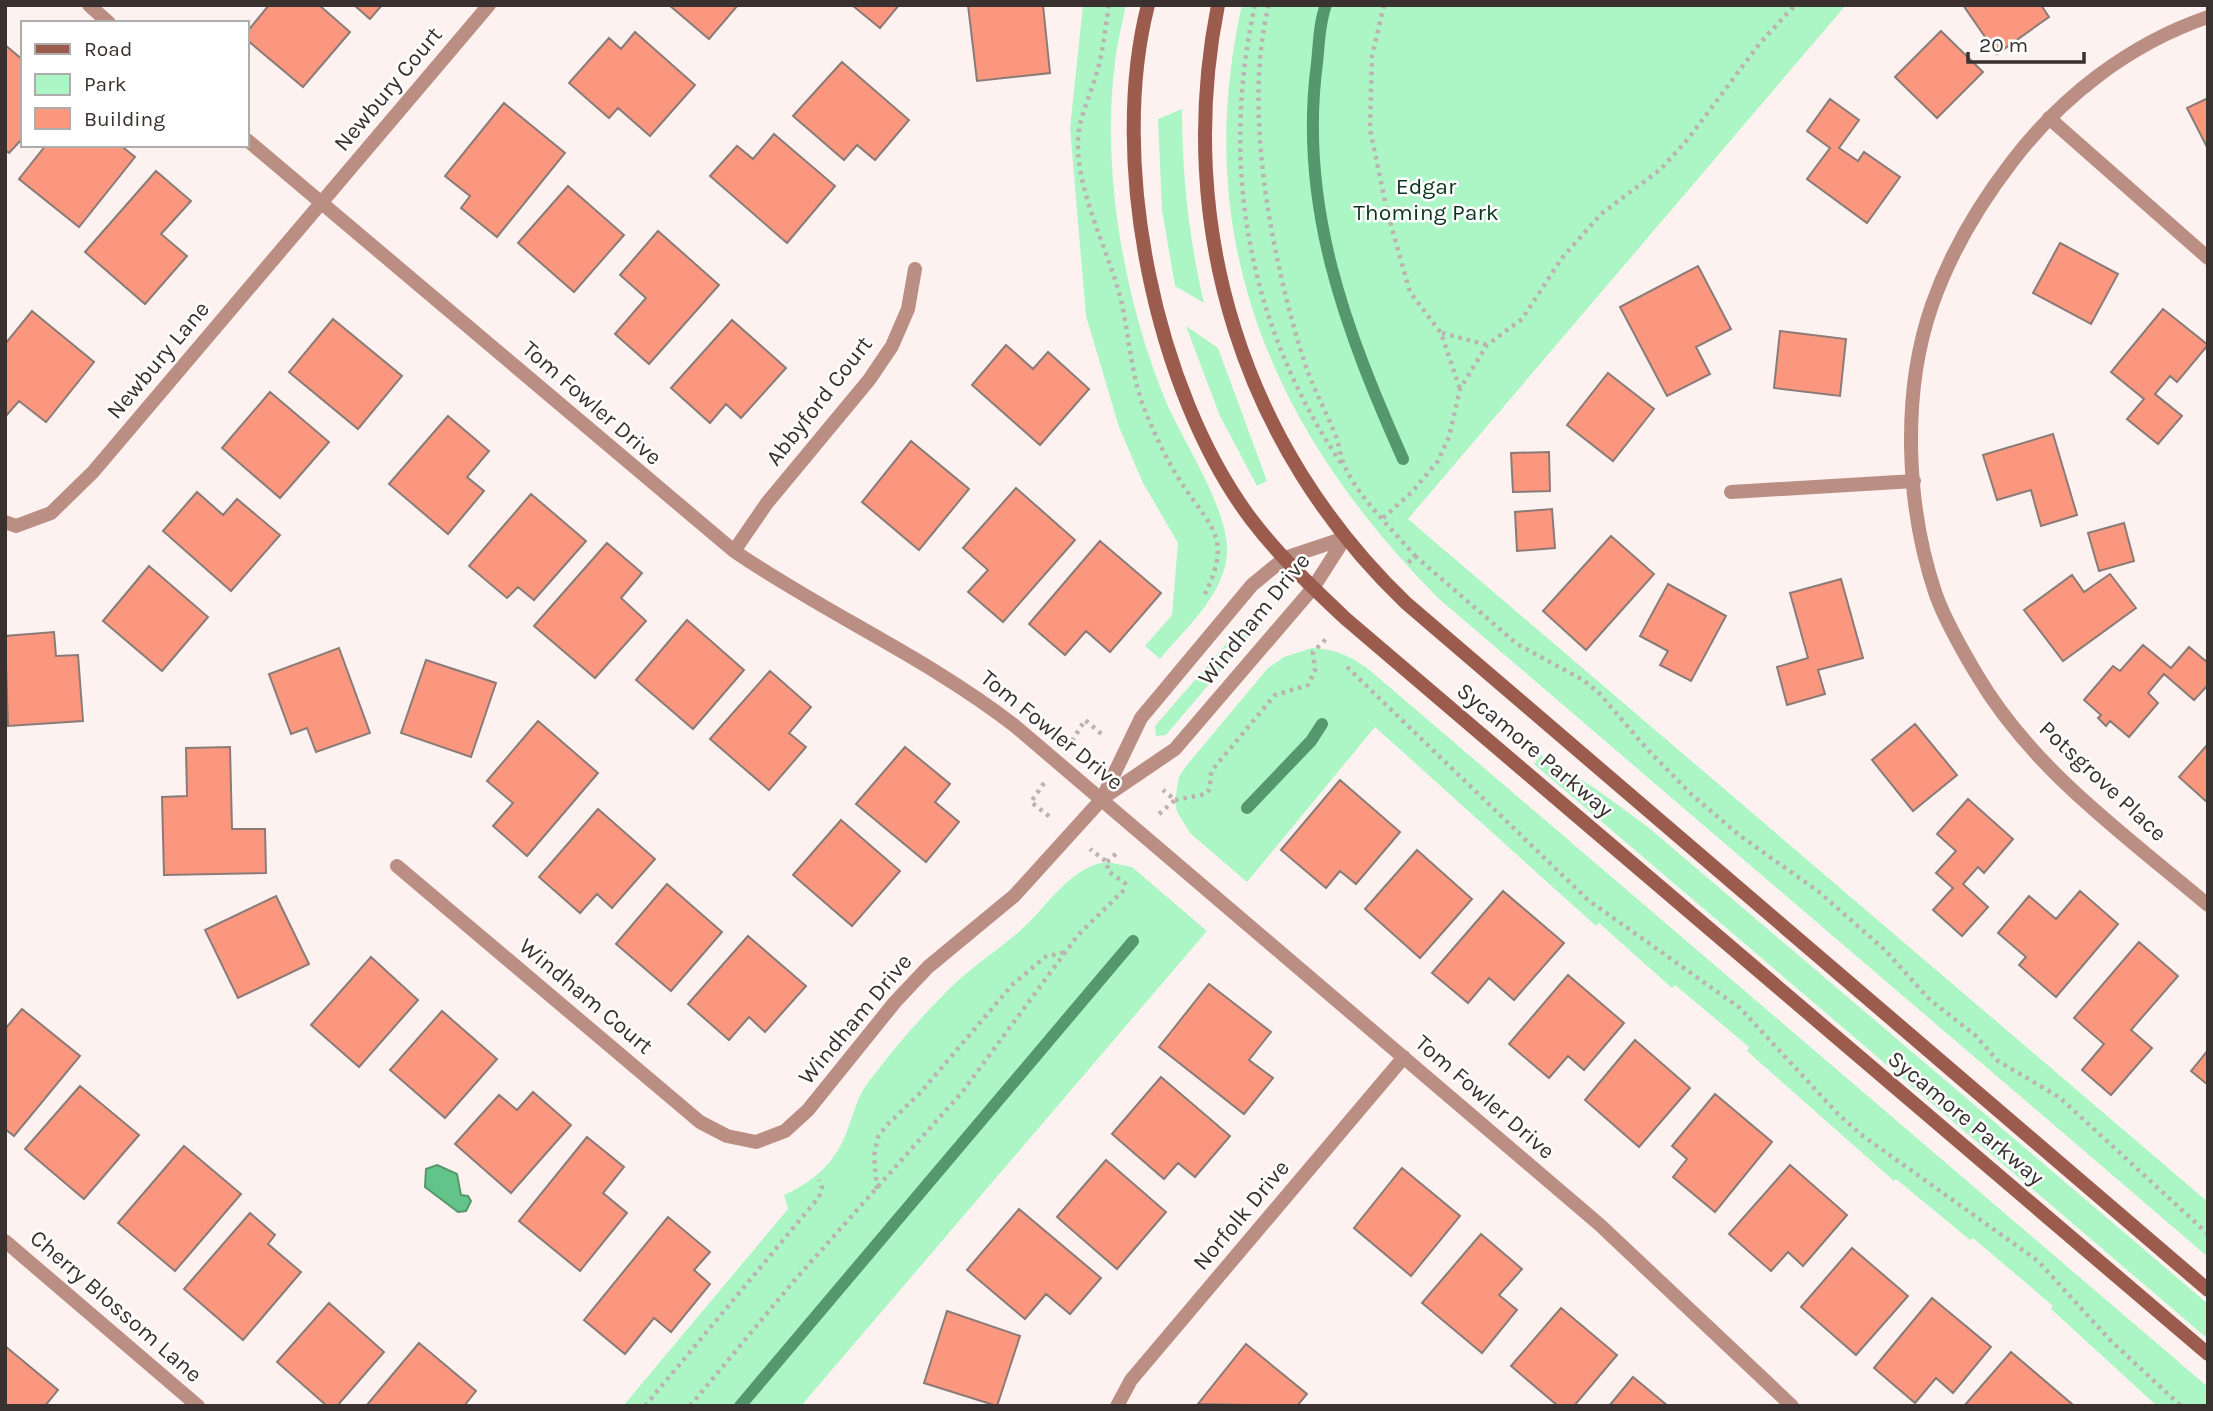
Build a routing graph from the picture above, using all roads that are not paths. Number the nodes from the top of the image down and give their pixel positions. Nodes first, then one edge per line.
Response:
1 (89, 5) edge
2 (489, 5) edge
3 (1149, 5) edge
4 (1218, 5) edge
5 (2208, 17) edge
6 (107, 21) edge
7 (2049, 118) junction
8 (248, 141) edge
9 (321, 203) junction
10 (2208, 258) edge
11 (915, 269) dead end
12 (1914, 481) junction
13 (1731, 492) dead end
14 (11, 524) edge
15 (1346, 538) junction
16 (734, 551) junction
17 (1285, 558) junction
18 (1313, 588) junction
19 (1102, 799) junction
20 (397, 866) dead end
21 (2208, 905) edge
22 (1404, 1057) junction
23 (757, 1142) joint
24 (5, 1241) edge
25 (2208, 1290) edge
26 (2208, 1354) edge
27 (198, 1406) edge
28 (1117, 1406) edge
29 (1791, 1406) edge

1 - 6 street
2 - 9 street, Newbury Court
3 - 17 main road, Sycamore Parkway
4 - 15 main road, Sycamore Parkway
5 - 7 street, Potsgrove Place
7 - 10 street
7 - 12 street, Potsgrove Place
8 - 9 street, Tom Fowler Drive
9 - 14 street, Newbury Lane
9 - 16 street, Tom Fowler Drive
11 - 16 street, Abbyford Court
12 - 13 street
12 - 21 street, Potsgrove Place
15 - 17 street, Windham Drive
15 - 18 street, Windham Drive
15 - 25 main road, Sycamore Parkway
16 - 19 street, Tom Fowler Drive
17 - 18 main road, Sycamore Parkway
17 - 19 street, Windham Drive
18 - 19 street, Windham Drive
18 - 26 main road, Sycamore Parkway
19 - 22 street, Tom Fowler Drive
19 - 23 street, Windham Drive
20 - 23 street, Windham Court
22 - 28 street, Norfolk Drive
22 - 29 street, Tom Fowler Drive
24 - 27 street, Cherry Blossom Lane

